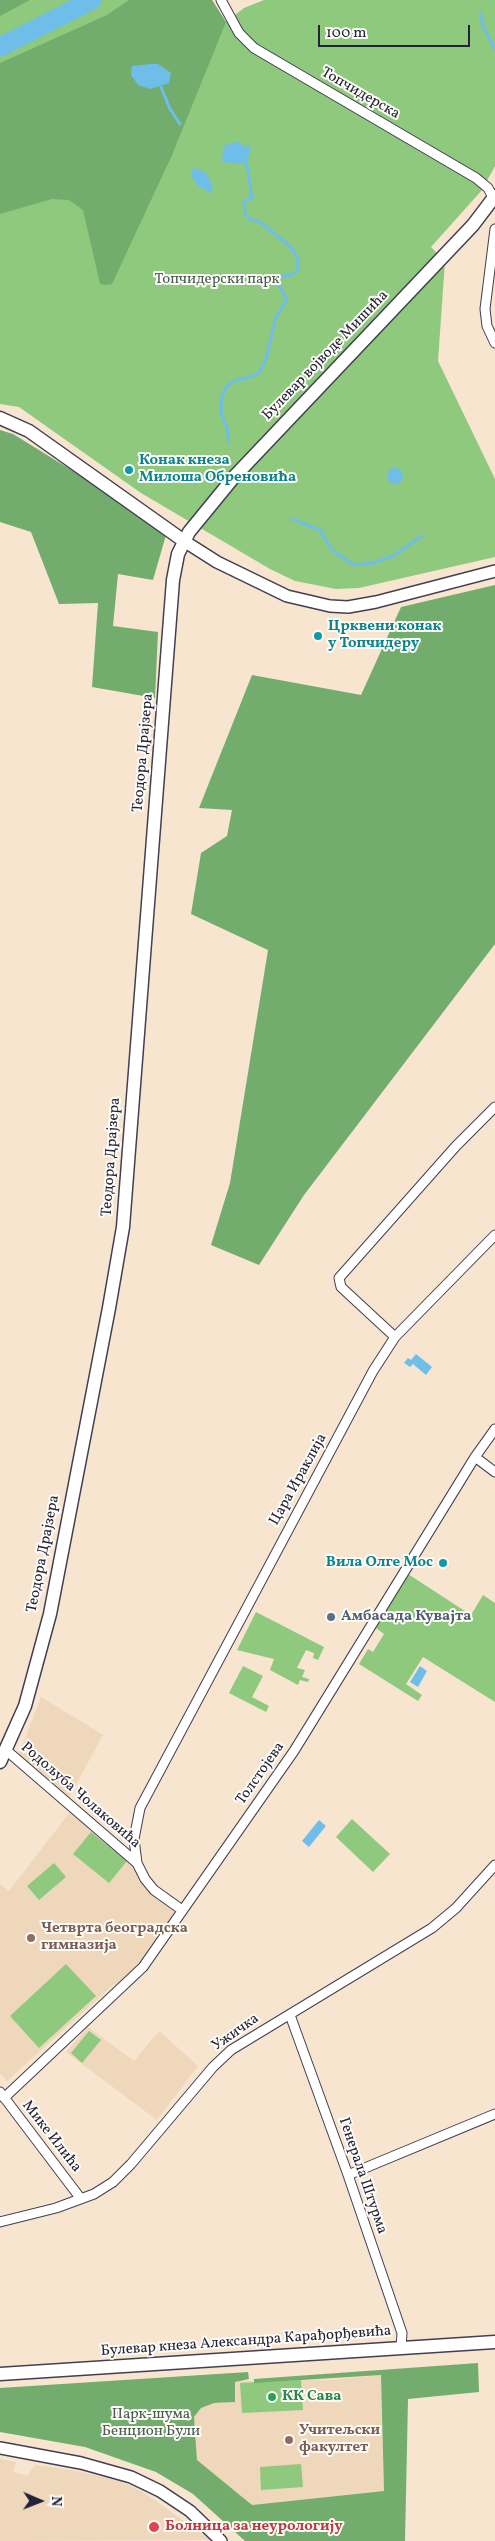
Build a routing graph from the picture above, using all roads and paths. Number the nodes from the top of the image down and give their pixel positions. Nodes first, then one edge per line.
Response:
1 (221, 0) edge
2 (495, 199) edge
3 (495, 229) edge
4 (495, 343) edge
5 (0, 418) edge
6 (184, 541) junction
7 (495, 572) edge
8 (495, 1107) edge
9 (495, 1236) edge
10 (395, 1337) junction
11 (495, 1429) edge
12 (474, 1457) junction
13 (495, 1472) edge
14 (3, 1756) edge
15 (137, 1863) junction
16 (495, 1865) edge
17 (182, 1910) junction
18 (290, 2015) junction
19 (2, 2095) edge
20 (495, 2114) edge
21 (348, 2175) junction
22 (81, 2199) junction
23 (0, 2222) edge
24 (495, 2342) edge
25 (401, 2348) junction
26 (0, 2374) edge
27 (0, 2448) edge
28 (221, 2541) edge

1 - 2 street, Топчидерска
2 - 6 main road, Булевар војводе Мишића
3 - 4 street
5 - 6 main road
6 - 7 street
6 - 14 main road, Теодора Драјзера
8 - 10 street
9 - 10 street, Цара Ираклија
10 - 15 street, Цара Ираклија
11 - 12 street, Толстојева
12 - 13 street
12 - 17 street, Толстојева
14 - 15 street, Родољуба Чолаковића
15 - 17 street, Цара Ираклија
16 - 18 street, Ужичка
17 - 19 street, Толстојева
18 - 21 street, Генерала Штурма
18 - 22 street, Ужичка
19 - 22 street, Мике Илића
20 - 21 street
21 - 25 street, Генерала Штурма
22 - 23 street, Ужичка
24 - 25 main road, Булевар кнеза Александра Карађорђевића
25 - 26 main road, Булевар кнеза Александра Карађорђевића
27 - 28 street

